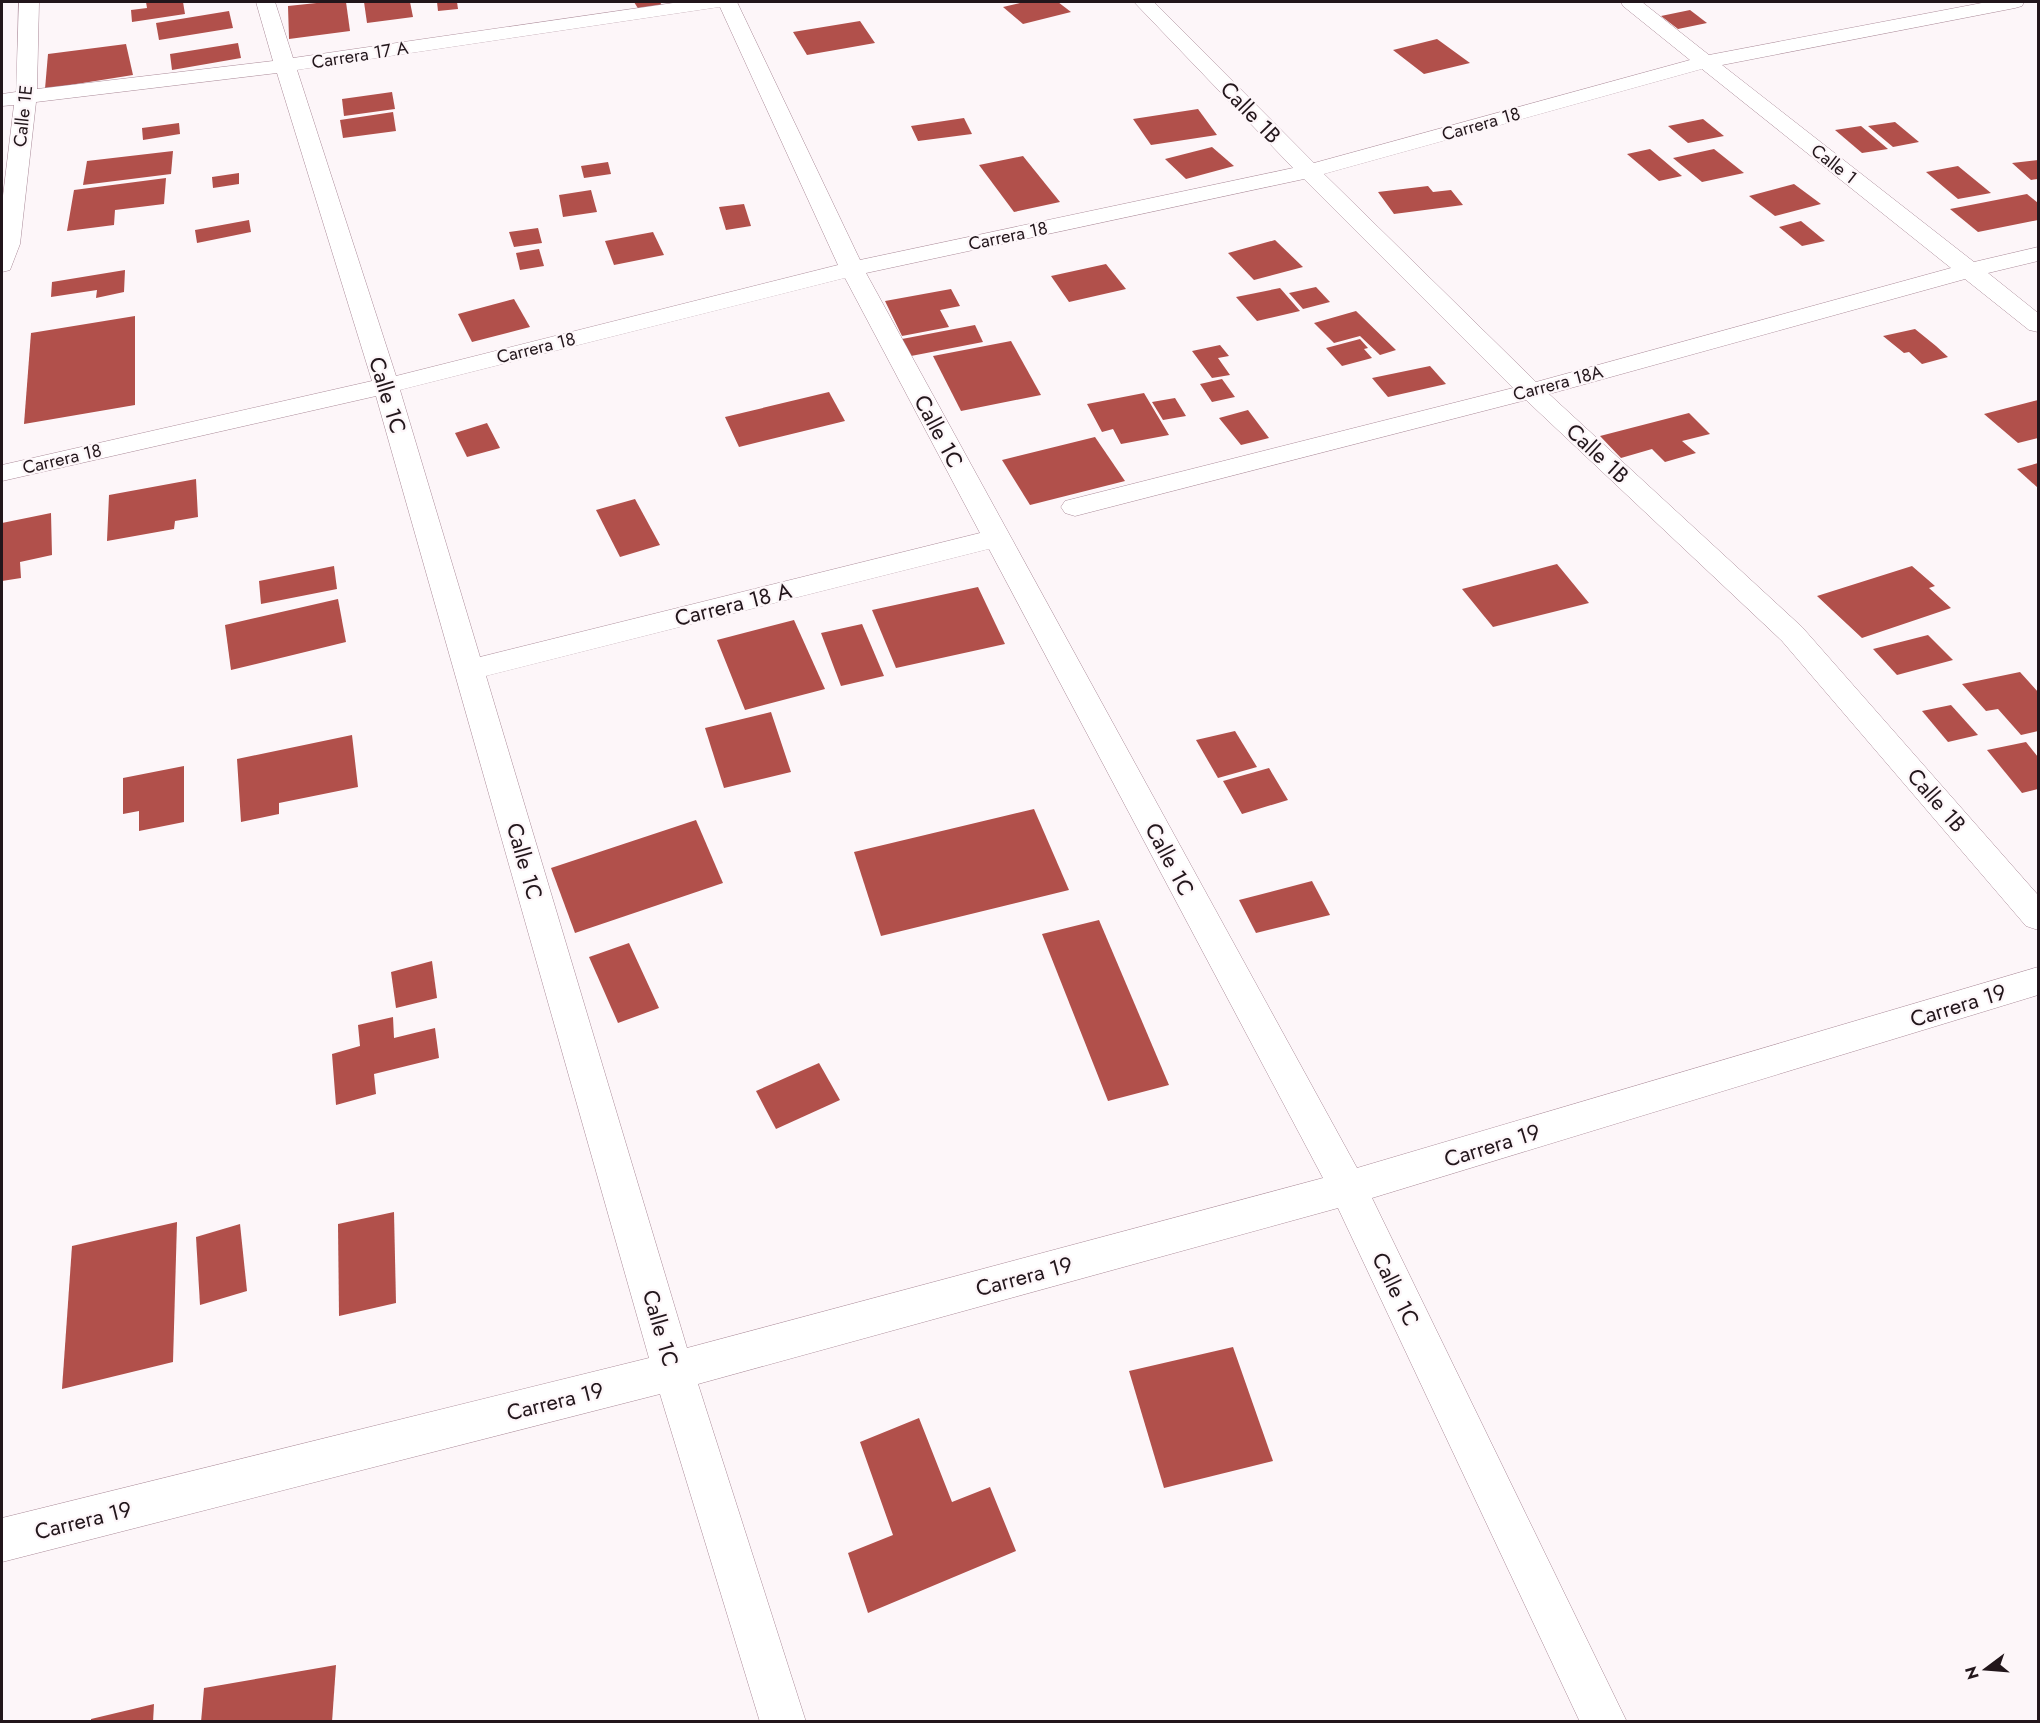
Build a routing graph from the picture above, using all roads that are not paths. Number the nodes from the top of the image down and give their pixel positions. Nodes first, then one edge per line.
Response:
1 (30, 2) edge
2 (265, 2) edge
3 (717, 2) edge
4 (728, 2) edge
5 (1143, 2) edge
6 (1630, 2) edge
7 (2015, 2) edge
8 (1704, 62) junction
9 (284, 66) junction
10 (26, 98) junction
11 (2, 100) edge
12 (12, 126) edge
13 (1308, 171) junction
14 (2038, 254) edge
15 (2, 266) edge
16 (852, 269) junction
17 (1968, 271) junction
18 (2038, 325) edge
19 (386, 386) junction
20 (1531, 391) junction
21 (2, 473) edge
22 (1075, 507) dead end
23 (997, 538) junction
24 (470, 670) junction
25 (2038, 917) edge
26 (2038, 981) edge
27 (1348, 1188) junction
28 (674, 1371) junction
29 (2, 1540) edge
30 (783, 1722) edge
31 (1604, 1722) edge

1 - 10 street, Calle 1E
2 - 9 street, Calle 1C
3 - 9 street, Carrera 17 A
4 - 16 street, Calle 1C
5 - 13 street, Calle 1B
6 - 8 street, Calle 1
7 - 8 street, Carrera 18
8 - 13 street, Carrera 18
8 - 17 street, Calle 1
9 - 10 street, Carrera 17 A
9 - 19 street, Calle 1C
10 - 11 street, Carrera 17 A
10 - 12 street, Calle 1E
12 - 15 street, Calle 1E
13 - 16 street, Carrera 18
13 - 20 street, Calle 1B
14 - 17 street, Carrera 18A
16 - 19 street, Carrera 18
16 - 23 street, Calle 1C
17 - 18 street, Calle 1
17 - 20 street, Carrera 18A
19 - 21 street, Carrera 18
19 - 24 street, Calle 1C
20 - 22 street, Carrera 18A
20 - 25 street, Calle 1B
23 - 24 street, Carrera 18 A
23 - 27 street, Calle 1C
24 - 28 street, Calle 1C
26 - 27 street, Carrera 19
27 - 28 street, Carrera 19
27 - 31 street, Calle 1C
28 - 29 street, Carrera 19
28 - 30 street, Calle 1C

